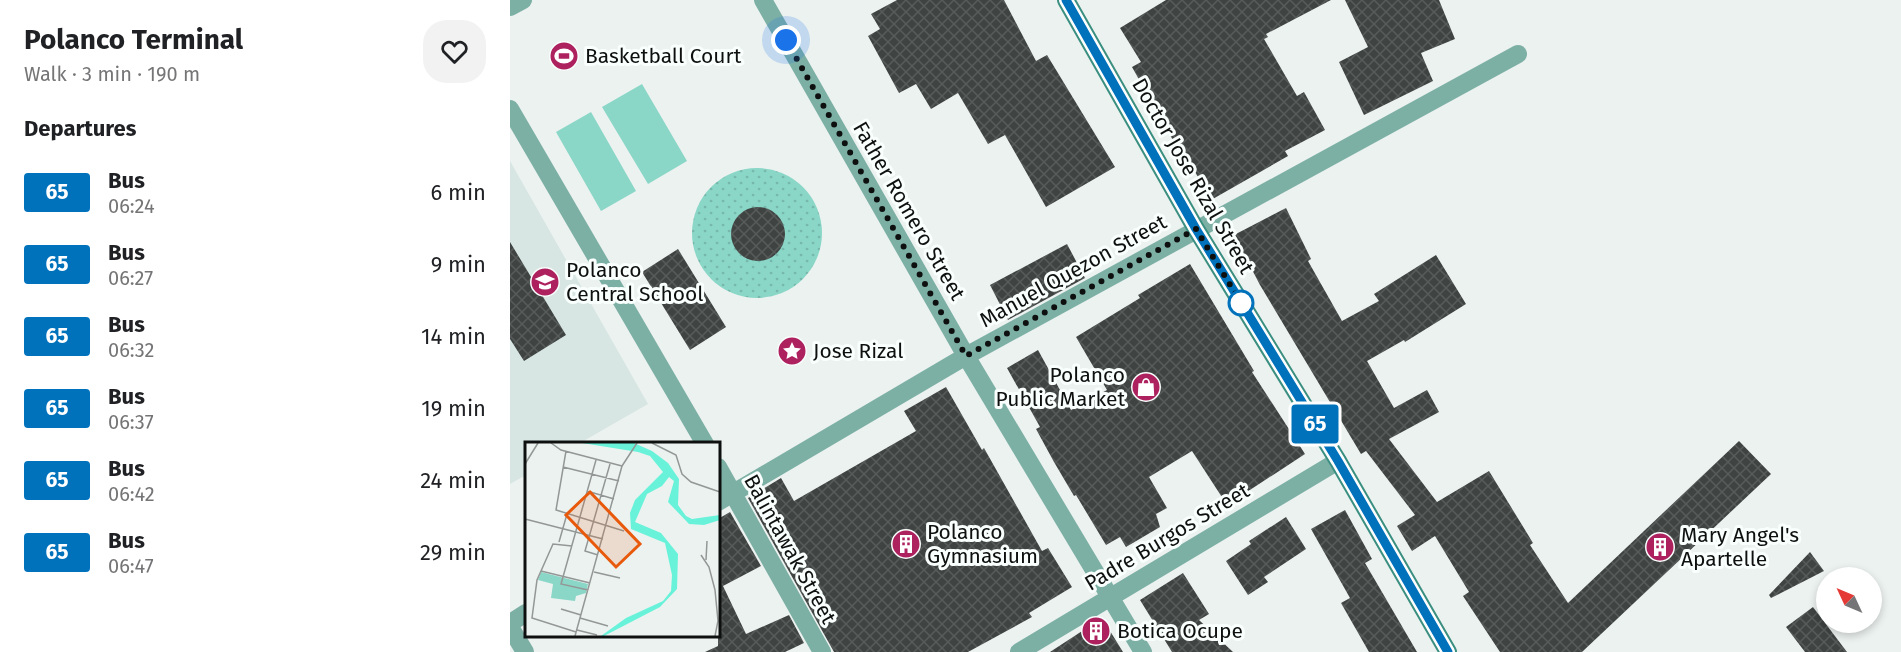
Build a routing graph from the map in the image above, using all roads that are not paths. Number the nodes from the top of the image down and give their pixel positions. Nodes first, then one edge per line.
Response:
1 (523, 0) edge
2 (764, 0) edge
3 (1066, 0) edge
4 (510, 8) edge
5 (1518, 54) dead end
6 (510, 109) edge
7 (1196, 229) junction
8 (966, 356) junction
9 (704, 442) edge
10 (1338, 461) junction
11 (720, 475) edge
12 (726, 498) edge
13 (1110, 597) junction
14 (525, 614) edge
15 (510, 625) edge
16 (525, 652) edge
17 (822, 652) edge
18 (1019, 652) edge
19 (1143, 652) edge
20 (1448, 652) edge

1 - 4 street
2 - 8 street, Father Romero Street
3 - 7 main road, Doctor Jose Rizal Street
5 - 7 street, Manuel Quezon Street
6 - 9 street
7 - 8 street, Manuel Quezon Street
7 - 10 main road, Doctor Jose Rizal Street
8 - 12 street, Manuel Quezon Street
8 - 13 street, Father Romero Street
10 - 13 street, Padre Burgos Street
10 - 20 main road, Doctor Jose Rizal Street
11 - 12 street, Balintawak Street
12 - 17 street, Balintawak Street
13 - 18 street, Padre Burgos Street
13 - 19 street, Father Romero Street
14 - 15 street
15 - 16 street

